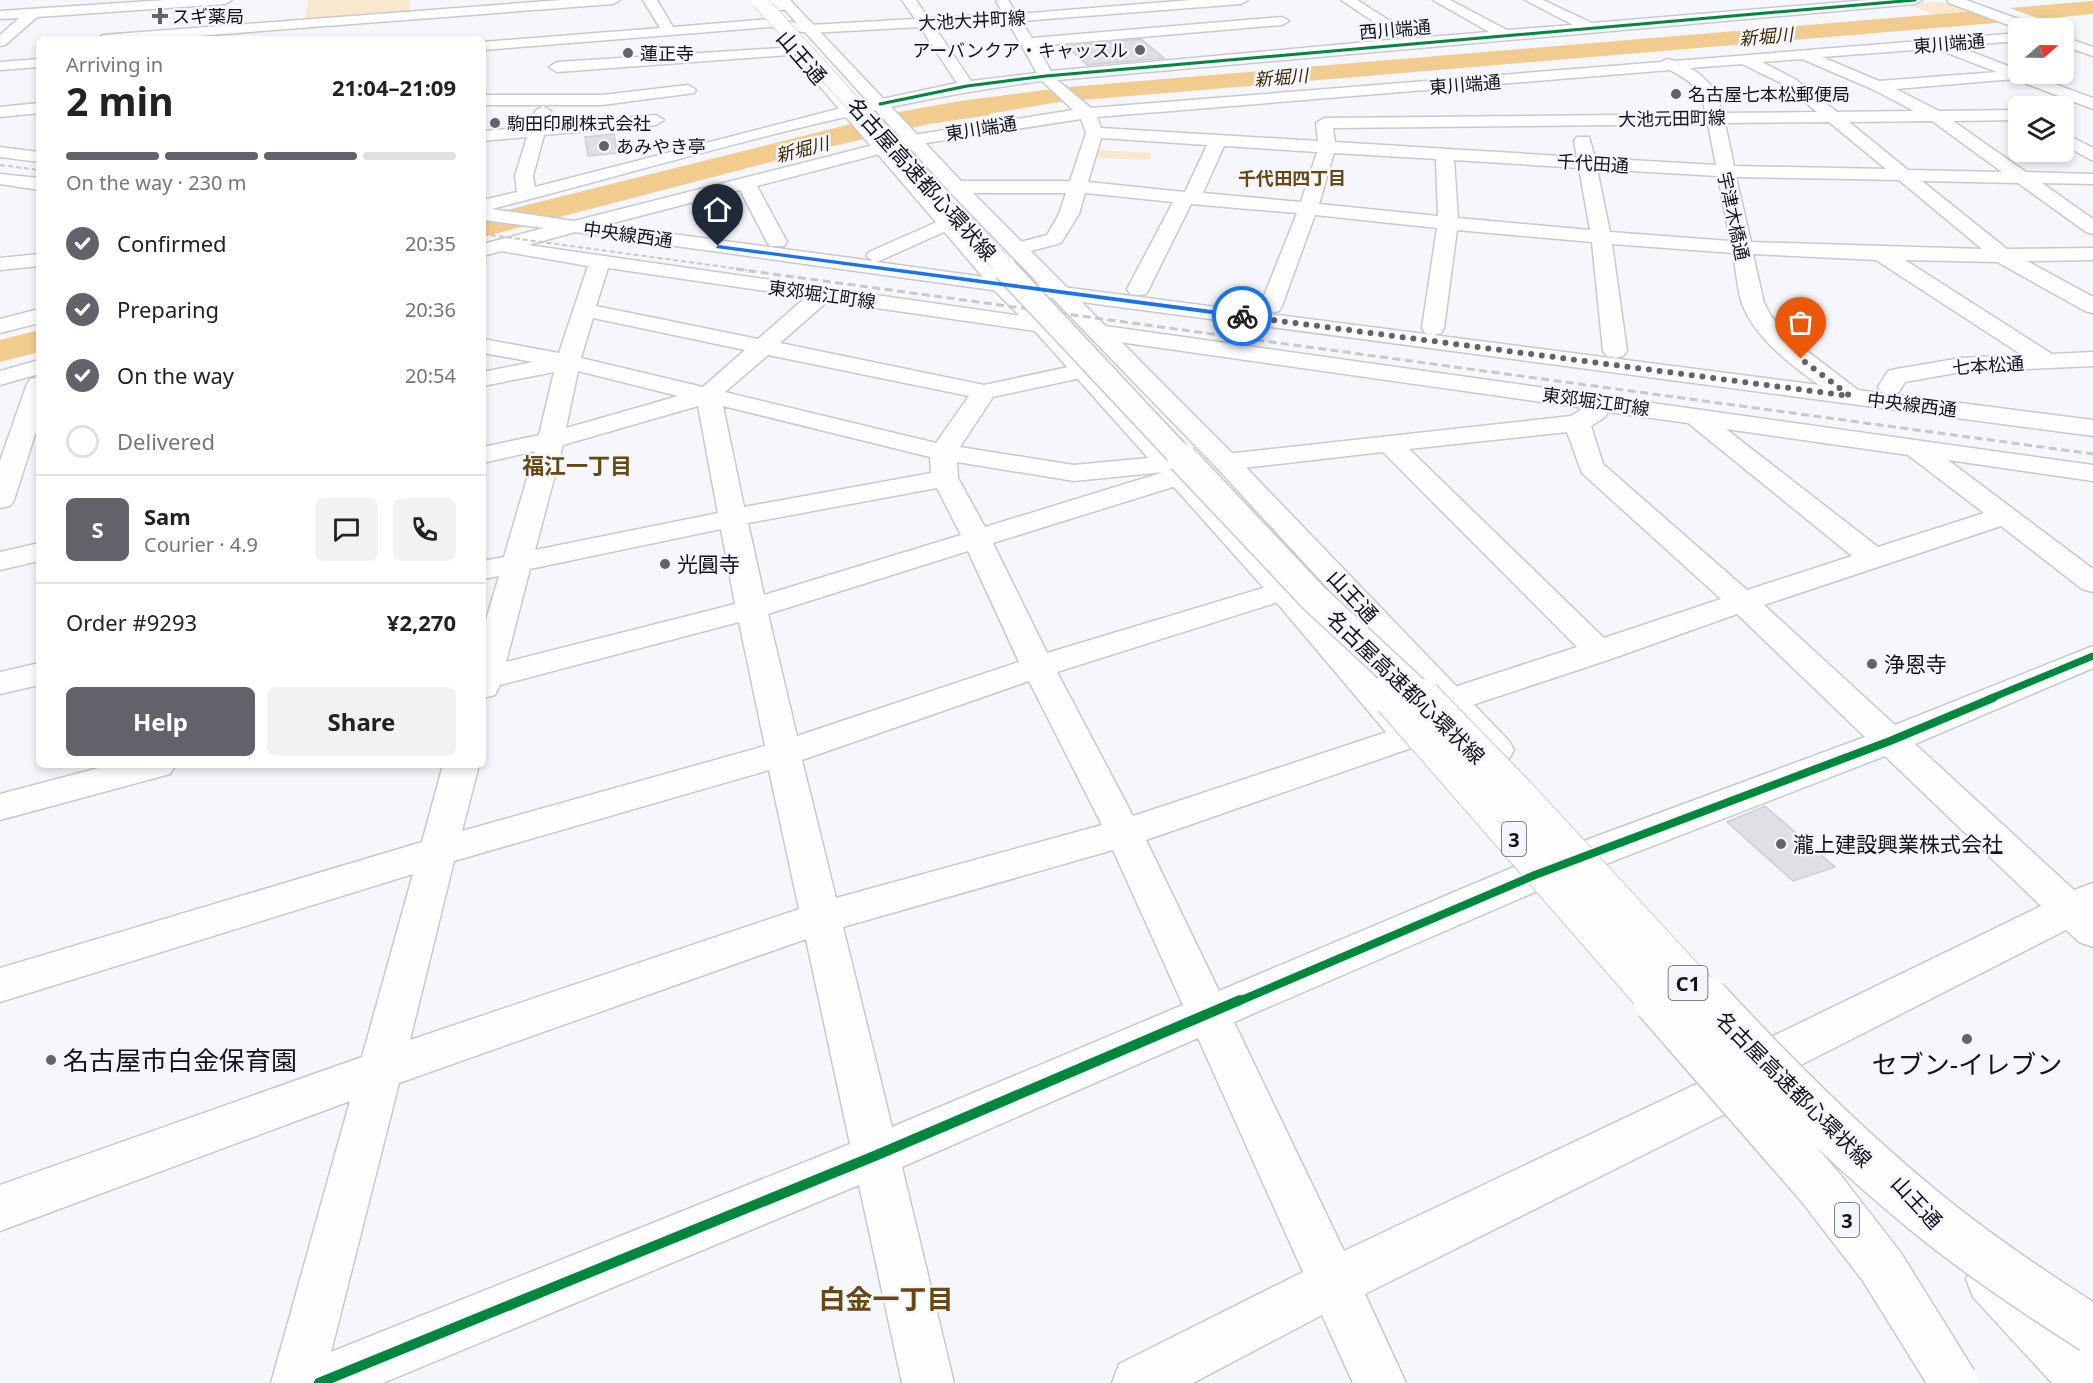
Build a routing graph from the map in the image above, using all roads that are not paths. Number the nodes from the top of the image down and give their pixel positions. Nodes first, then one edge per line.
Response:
1 (223, 0) edge
2 (415, 0) edge
3 (613, 0) edge
4 (650, 0) edge
5 (909, 0) edge
6 (1002, 0) edge
7 (1241, 0) edge
8 (1348, 0) edge
9 (1440, 0) edge
10 (1532, 0) edge
11 (1794, 0) edge
12 (1915, 0) edge
13 (597, 1) edge
14 (1966, 1) edge
15 (763, 2) edge
16 (1868, 2) edge
17 (1256, 3) edge
18 (1722, 4) dead end
19 (86, 5) edge
20 (147, 6) junction
21 (560, 6) edge
22 (1090, 6) edge
23 (300, 8) dead end
24 (1817, 8) junction
25 (1658, 9) dead end
26 (33, 13) junction
27 (708, 14) dead end
28 (1747, 14) junction
29 (0, 15) edge
30 (1012, 18) junction
31 (2008, 19) edge
32 (1683, 20) junction
33 (771, 23) junction
34 (925, 23) junction
35 (415, 24) junction
36 (1591, 28) junction
37 (696, 29) junction
38 (487, 30) edge
39 (669, 31) junction
40 (294, 33) edge
41 (2008, 33) edge
42 (2074, 33) edge
43 (2079, 33) dead end
44 (208, 35) edge
45 (1504, 35) junction
46 (130, 36) edge
47 (182, 36) edge
48 (605, 36) junction
49 (1305, 37) dead end
50 (2074, 38) edge
51 (800, 39) junction
52 (1614, 39) dead end
53 (557, 40) junction
54 (1414, 42) junction
55 (1027, 43) junction
56 (0, 44) edge
57 (1936, 44) junction
58 (20, 45) dead end
59 (2074, 45) edge
60 (2093, 46) edge
61 (1323, 50) junction
62 (2093, 52) edge
63 (1646, 53) dead end
64 (1803, 55) junction
65 (694, 58) junction
66 (1745, 60) junction
67 (36, 63) edge
68 (0, 66) edge
69 (1674, 66) junction
70 (2008, 71) edge
71 (2008, 76) edge
72 (1527, 79) junction
73 (1049, 80) junction
74 (552, 83) junction
75 (2042, 84) edge
76 (967, 86) junction
77 (1877, 86) junction
78 (688, 90) junction
79 (1293, 97) junction
80 (486, 99) edge
81 (2093, 104) edge
82 (36, 108) edge
83 (1080, 108) junction
84 (0, 112) edge
85 (2093, 114) edge
86 (2008, 115) edge
87 (2074, 115) dead end
88 (1833, 116) junction
89 (1936, 116) junction
90 (1714, 117) junction
91 (1580, 119) junction
92 (656, 120) junction
93 (1324, 123) junction
94 (881, 126) junction
95 (537, 132) junction
96 (1094, 133) junction
97 (486, 136) edge
98 (1218, 140) junction
99 (0, 141) edge
100 (30, 143) edge
101 (2074, 144) edge
102 (1327, 146) junction
103 (0, 152) edge
104 (643, 152) junction
105 (1445, 154) junction
106 (2093, 156) edge
107 (36, 157) edge
108 (1587, 162) junction
109 (1725, 171) junction
110 (1902, 174) junction
111 (2022, 177) junction
112 (2093, 178) edge
113 (0, 179) edge
114 (746, 183) junction
115 (36, 184) edge
116 (1078, 187) junction
117 (956, 188) junction
118 (526, 193) junction
119 (1190, 197) junction
120 (489, 206) edge
121 (1308, 208) junction
122 (1448, 222) junction
123 (948, 223) junction
124 (587, 224) junction
125 (2093, 228) edge
126 (1601, 236) junction
127 (777, 242) junction
128 (489, 248) edge
129 (1741, 248) junction
130 (1016, 249) junction
131 (1879, 253) junction
132 (2093, 254) edge
133 (876, 256) junction
134 (2004, 257) junction
135 (36, 260) edge
136 (597, 263) junction
137 (0, 264) edge
138 (996, 278) junction
139 (1052, 285) junction
140 (1138, 290) junction
141 (823, 294) junction
142 (1271, 306) junction
143 (2093, 306) edge
144 (584, 310) junction
145 (36, 317) edge
146 (1042, 325) junction
147 (0, 326) edge
148 (1433, 328) junction
149 (1098, 332) junction
150 (764, 346) junction
151 (486, 347) edge
152 (1615, 351) junction
153 (2093, 359) edge
154 (2047, 361) junction
155 (568, 362) junction
156 (36, 369) edge
157 (1642, 369) junction
158 (1082, 371) junction
159 (0, 378) edge
160 (486, 378) edge
161 (1826, 379) junction
162 (1890, 387) junction
163 (984, 392) junction
164 (36, 393) edge
165 (708, 395) junction
166 (1850, 396) junction
167 (1611, 403) junction
168 (1653, 409) junction
169 (2093, 414) edge
170 (1696, 417) junction
171 (1577, 423) junction
172 (2093, 428) edge
173 (551, 440) junction
174 (1388, 443) junction
175 (1915, 448) junction
176 (486, 454) edge
177 (1226, 462) junction
178 (944, 465) junction
179 (36, 467) edge
180 (1174, 470) junction
181 (10, 471) junction
182 (2093, 473) edge
183 (0, 500) edge
184 (2004, 516) junction
185 (732, 518) junction
186 (977, 540) junction
187 (36, 553) edge
188 (1872, 557) junction
189 (0, 561) edge
190 (516, 563) junction
191 (486, 569) edge
192 (2093, 583) edge
193 (1299, 595) junction
194 (1743, 603) junction
195 (752, 609) junction
196 (1600, 652) junction
197 (2093, 656) edge
198 (1038, 667) junction
199 (36, 675) edge
200 (486, 675) edge
201 (486, 681) edge
202 (0, 683) edge
203 (1451, 700) junction
204 (1408, 737) junction
205 (1890, 741) junction
206 (784, 753) junction
207 (147, 768) edge
208 (460, 768) edge
209 (0, 807) edge
210 (1124, 833) junction
211 (437, 852) junction
212 (1593, 852) junction
213 (1535, 875) junction
214 (2085, 913) edge
215 (819, 918) junction
216 (0, 985) edge
217 (1208, 1014) junction
218 (1778, 1055) junction
219 (379, 1070) junction
220 (1721, 1083) junction
221 (877, 1155) junction
222 (0, 1209) edge
223 (1335, 1282) junction
224 (2093, 1299) edge
225 (2093, 1330) edge
226 (2040, 1331) junction
227 (1960, 1381) edge
228 (297, 1383) edge
229 (318, 1383) edge
230 (928, 1383) edge
231 (1138, 1383) edge
232 (1380, 1383) edge
233 (2088, 1383) edge

1 - 20 main road
1 - 44 main road
2 - 35 main road
3 - 13 main road
4 - 39 main road
5 - 34 main road
6 - 30 main road
7 - 22 main road, 大池大井町線
8 - 54 main road
9 - 45 main road
10 - 36 main road
11 - 24 main road
12 - 16 main road, 西川端通
13 - 21 main road
13 - 48 main road
14 - 31 main road
15 - 33 main road, 山王通
15 - 51 main road, 名古屋高速都心環状線 / C1, bridge
16 - 24 main road, 西川端通
17 - 55 main road
18 - 28 main road
19 - 20 main road
19 - 26 main road
20 - 46 main road
21 - 38 main road
21 - 53 main road
22 - 30 main road, 大池大井町線
23 - 40 main road
24 - 28 main road, 西川端通
25 - 32 main road
26 - 29 main road
26 - 56 main road
27 - 37 main road
28 - 32 main road, 西川端通
30 - 34 main road, 大池大井町線
30 - 55 main road
32 - 36 main road, 西川端通
33 - 37 main road
33 - 51 main road, 山王通
33 - 51 main road
34 - 51 main road, 大池大井町線
34 - 76 main road
35 - 38 main road
35 - 40 main road
36 - 45 main road, 西川端通
36 - 52 main road
37 - 39 main road
37 - 65 main road
38 - 53 main road
39 - 48 main road
40 - 44 main road
41 - 57 main road, 東川端通
42 - 43 main road
44 - 47 main road
45 - 54 main road, 西川端通
48 - 53 main road
49 - 61 main road
50 - 60 main road
51 - 65 main road
51 - 94 main road, 山王通
51 - 94 main road, 山王通
51 - 193 main road, 名古屋高速都心環状線 / C1, bridge
53 - 74 main road
54 - 61 main road, 西川端通
55 - 73 main road
56 - 58 main road
57 - 64 main road, 東川端通
57 - 70 main road
59 - 62 main road
61 - 73 main road, 西川端通
63 - 69 main road, 宇津木橋通
64 - 66 main road, 東川端通
64 - 77 main road
65 - 74 main road
65 - 78 main road
66 - 69 main road, 東川端通
66 - 88 main road
67 - 68 main road
69 - 72 main road, 東川端通
69 - 90 main road, 宇津木橋通
71 - 77 main road
72 - 79 main road, 東川端通
72 - 91 main road
73 - 76 main road, 西川端通
73 - 83 main road
74 - 78 main road
74 - 80 main road
74 - 95 main road
75 - 81 main road
76 - 94 main road, 西川端通
77 - 89 main road
78 - 92 main road
79 - 83 main road, 東川端通
79 - 93 main road
82 - 84 main road
83 - 94 main road, 東川端通
83 - 96 main road
85 - 87 main road
86 - 89 main road, 大池元田町線
88 - 89 main road, 大池元田町線
88 - 90 main road, 大池元田町線
88 - 110 main road
89 - 111 main road
90 - 91 main road, 大池元田町線
90 - 109 main road, 宇津木橋通
91 - 93 main road, 大池元田町線
91 - 108 main road
92 - 95 main road
92 - 104 main road
93 - 102 main road
94 - 104 main road
94 - 114 main road
94 - 117 main road, 山王通
94 - 123 main road, 山王通
95 - 97 main road
95 - 118 main road
96 - 98 main road, 千代田通
96 - 116 main road
98 - 102 main road, 千代田通
98 - 119 main road
99 - 100 main road
101 - 106 main road
102 - 105 main road, 千代田通
102 - 121 main road
103 - 107 main road
104 - 118 main road
105 - 108 main road, 千代田通
105 - 122 main road
108 - 109 main road, 千代田通
108 - 126 main road
109 - 110 main road, 千代田通
109 - 129 main road, 宇津木橋通
110 - 111 main road, 千代田通
110 - 134 main road
111 - 112 main road, 千代田通
111 - 125 main road
113 - 115 main road
114 - 124 main road
114 - 127 main road
116 - 117 main road
116 - 119 main road
116 - 130 main road
117 - 130 main road, 山王通
118 - 120 main road
119 - 121 main road
119 - 140 main road
120 - 124 main road, 中央線西通
120 - 124 main road, 中央線西通
121 - 122 main road
121 - 142 main road
122 - 126 main road
122 - 148 main road
123 - 133 main road
123 - 138 main road, 山王通
124 - 127 main road, 中央線西通
124 - 128 main road
124 - 136 main road
124 - 138 main road, 中央線西通
126 - 129 main road
126 - 152 main road
127 - 133 main road, 中央線西通
128 - 136 main road, 東郊堀江町線
129 - 131 main road
129 - 161 main road, 宇津木橋通
130 - 139 main road, 山王通
131 - 134 main road
131 - 154 main road
132 - 134 main road
133 - 138 main road, 中央線西通
134 - 143 main road
135 - 137 main road
136 - 141 main road, 東郊堀江町線
136 - 144 main road
138 - 139 main road, 中央線西通
138 - 146 main road, 山王通
139 - 140 main road, 中央線西通
139 - 149 main road, 山王通
139 - 157 main road, 中央線西通
140 - 142 main road, 中央線西通
141 - 146 main road, 東郊堀江町線
141 - 150 main road
142 - 148 main road, 中央線西通
144 - 150 main road
144 - 155 main road
145 - 147 main road
146 - 158 main road, 山王通
148 - 152 main road, 中央線西通
149 - 167 main road, 東郊堀江町線
149 - 177 main road, 山王通
150 - 163 main road
150 - 165 main road
151 - 155 main road
152 - 161 main road, 中央線西通
153 - 154 main road, 七本松通
154 - 162 main road, 七本松通
155 - 160 main road
155 - 165 main road
155 - 173 main road
156 - 159 main road
157 - 166 main road, 中央線西通
157 - 168 main road
158 - 163 main road
158 - 180 main road, 山王通
161 - 162 main road, 中央線西通
161 - 166 main road, 宇津木橋通
162 - 169 main road, 中央線西通
163 - 178 main road
164 - 181 main road
165 - 173 main road
165 - 178 main road
165 - 185 main road
166 - 172 main road, 中央線西通
166 - 175 main road, 宇津木橋通
167 - 168 main road, 東郊堀江町線
167 - 171 main road
168 - 170 main road, 東郊堀江町線
170 - 175 main road, 東郊堀江町線
170 - 188 main road
171 - 174 main road
171 - 194 main road
173 - 176 main road
173 - 190 main road
174 - 177 main road
174 - 196 main road
175 - 182 main road, 東郊堀江町線
175 - 184 main road, 宇津木橋通
177 - 203 main road, 山王通
178 - 180 main road
178 - 185 main road
178 - 186 main road
179 - 181 main road
180 - 186 main road
180 - 193 main road, 山王通
181 - 183 main road
184 - 188 main road
184 - 192 main road, 宇津木橋通
185 - 190 main road
185 - 195 main road
186 - 195 main road
186 - 198 main road
187 - 189 main road
188 - 194 main road
190 - 191 main road
190 - 200 main road
193 - 198 main road
193 - 204 main road, 山王通
193 - 220 main road, 3, bridge
193 - 225 main road, 名古屋高速都心環状線 / C1, bridge
194 - 196 main road
194 - 205 main road
195 - 201 main road
195 - 206 main road
196 - 203 main road
197 - 205 main road
198 - 206 main road
198 - 210 main road
199 - 202 main road
203 - 212 main road, 山王通
204 - 210 main road
204 - 213 main road, 山王通
205 - 212 main road
205 - 214 main road
206 - 211 main road
206 - 215 main road
207 - 209 main road
208 - 211 main road
210 - 215 main road
210 - 217 main road
211 - 216 main road
211 - 219 main road
212 - 213 main road
212 - 218 main road, 山王通
213 - 217 main road
213 - 220 main road, 山王通
214 - 218 main road
215 - 219 main road
215 - 221 main road
217 - 221 main road
217 - 223 main road
218 - 226 main road, 山王通
219 - 222 main road
219 - 228 main road
220 - 223 main road
220 - 227 main road, 3, bridge
221 - 229 main road
221 - 230 main road
223 - 231 main road
223 - 232 main road
224 - 226 main road
226 - 233 main road, 山王通

